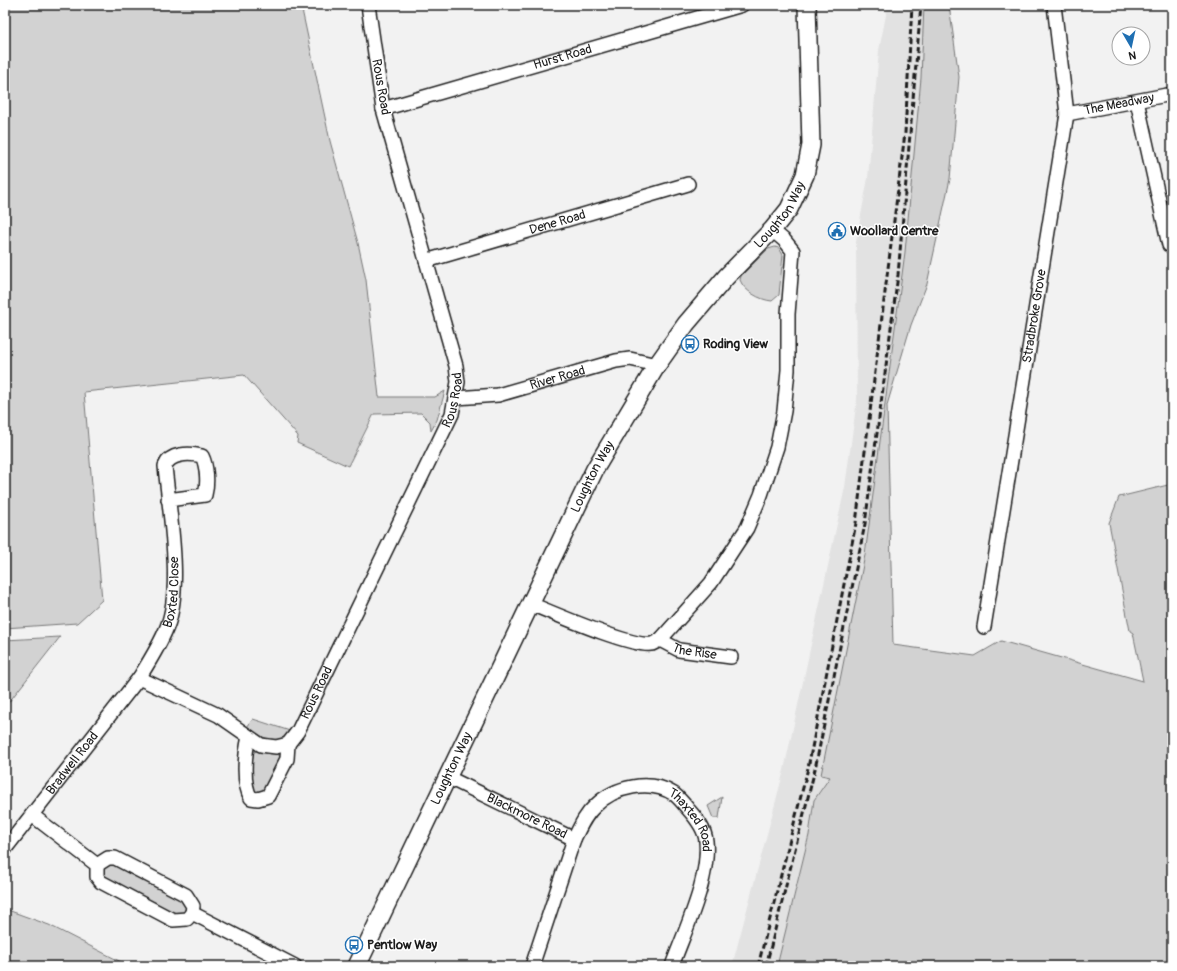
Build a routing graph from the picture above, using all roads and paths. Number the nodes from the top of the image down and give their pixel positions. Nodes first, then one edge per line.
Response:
1 (368, 5) edge
2 (742, 5) edge
3 (807, 5) edge
4 (1054, 5) edge
5 (1172, 94) edge
6 (1137, 101) junction
7 (383, 109) junction
8 (1067, 114) junction
9 (688, 184) dead end
10 (772, 230) junction
11 (1169, 246) dead end
12 (426, 261) junction
13 (657, 365) junction
14 (456, 398) junction
15 (168, 500) dead end
16 (531, 604) junction
17 (984, 627) dead end
18 (660, 640) junction
19 (731, 657) dead end
20 (139, 678) junction
21 (249, 737) junction
22 (288, 744) junction
23 (447, 777) junction
24 (32, 815) junction
25 (574, 839) junction
26 (5, 849) edge
27 (97, 865) junction
28 (192, 913) junction
29 (295, 966) edge
30 (357, 966) edge
31 (532, 966) edge
32 (672, 966) edge

1 - 7 street, Rous Road
2 - 7 street, Hurst Road
3 - 10 street, Loughton Way
4 - 8 street, Stradbroke Grove
5 - 6 street, The Meadway
6 - 8 street, The Meadway
6 - 11 street
7 - 12 street, Rous Road
8 - 17 street, Stradbroke Grove
9 - 12 street, Dene Road
10 - 13 street, Loughton Way
10 - 18 street
12 - 14 street, Rous Road
13 - 14 street, River Road
13 - 16 street, Loughton Way
14 - 22 street, Rous Road
15 - 20 street, Boxted Close
16 - 18 street
16 - 23 street, Loughton Way
18 - 19 street, The Rise
20 - 21 street
20 - 24 street, Bradwell Road
21 - 22 street
21 - 22 street, Rous Road
23 - 25 street, Blackmore Road
23 - 30 street, Loughton Way
24 - 26 street, Bradwell Road
24 - 27 street
25 - 31 street, Blackmore Road
25 - 32 street, Thaxted Road
27 - 28 street
27 - 28 street
28 - 29 street

